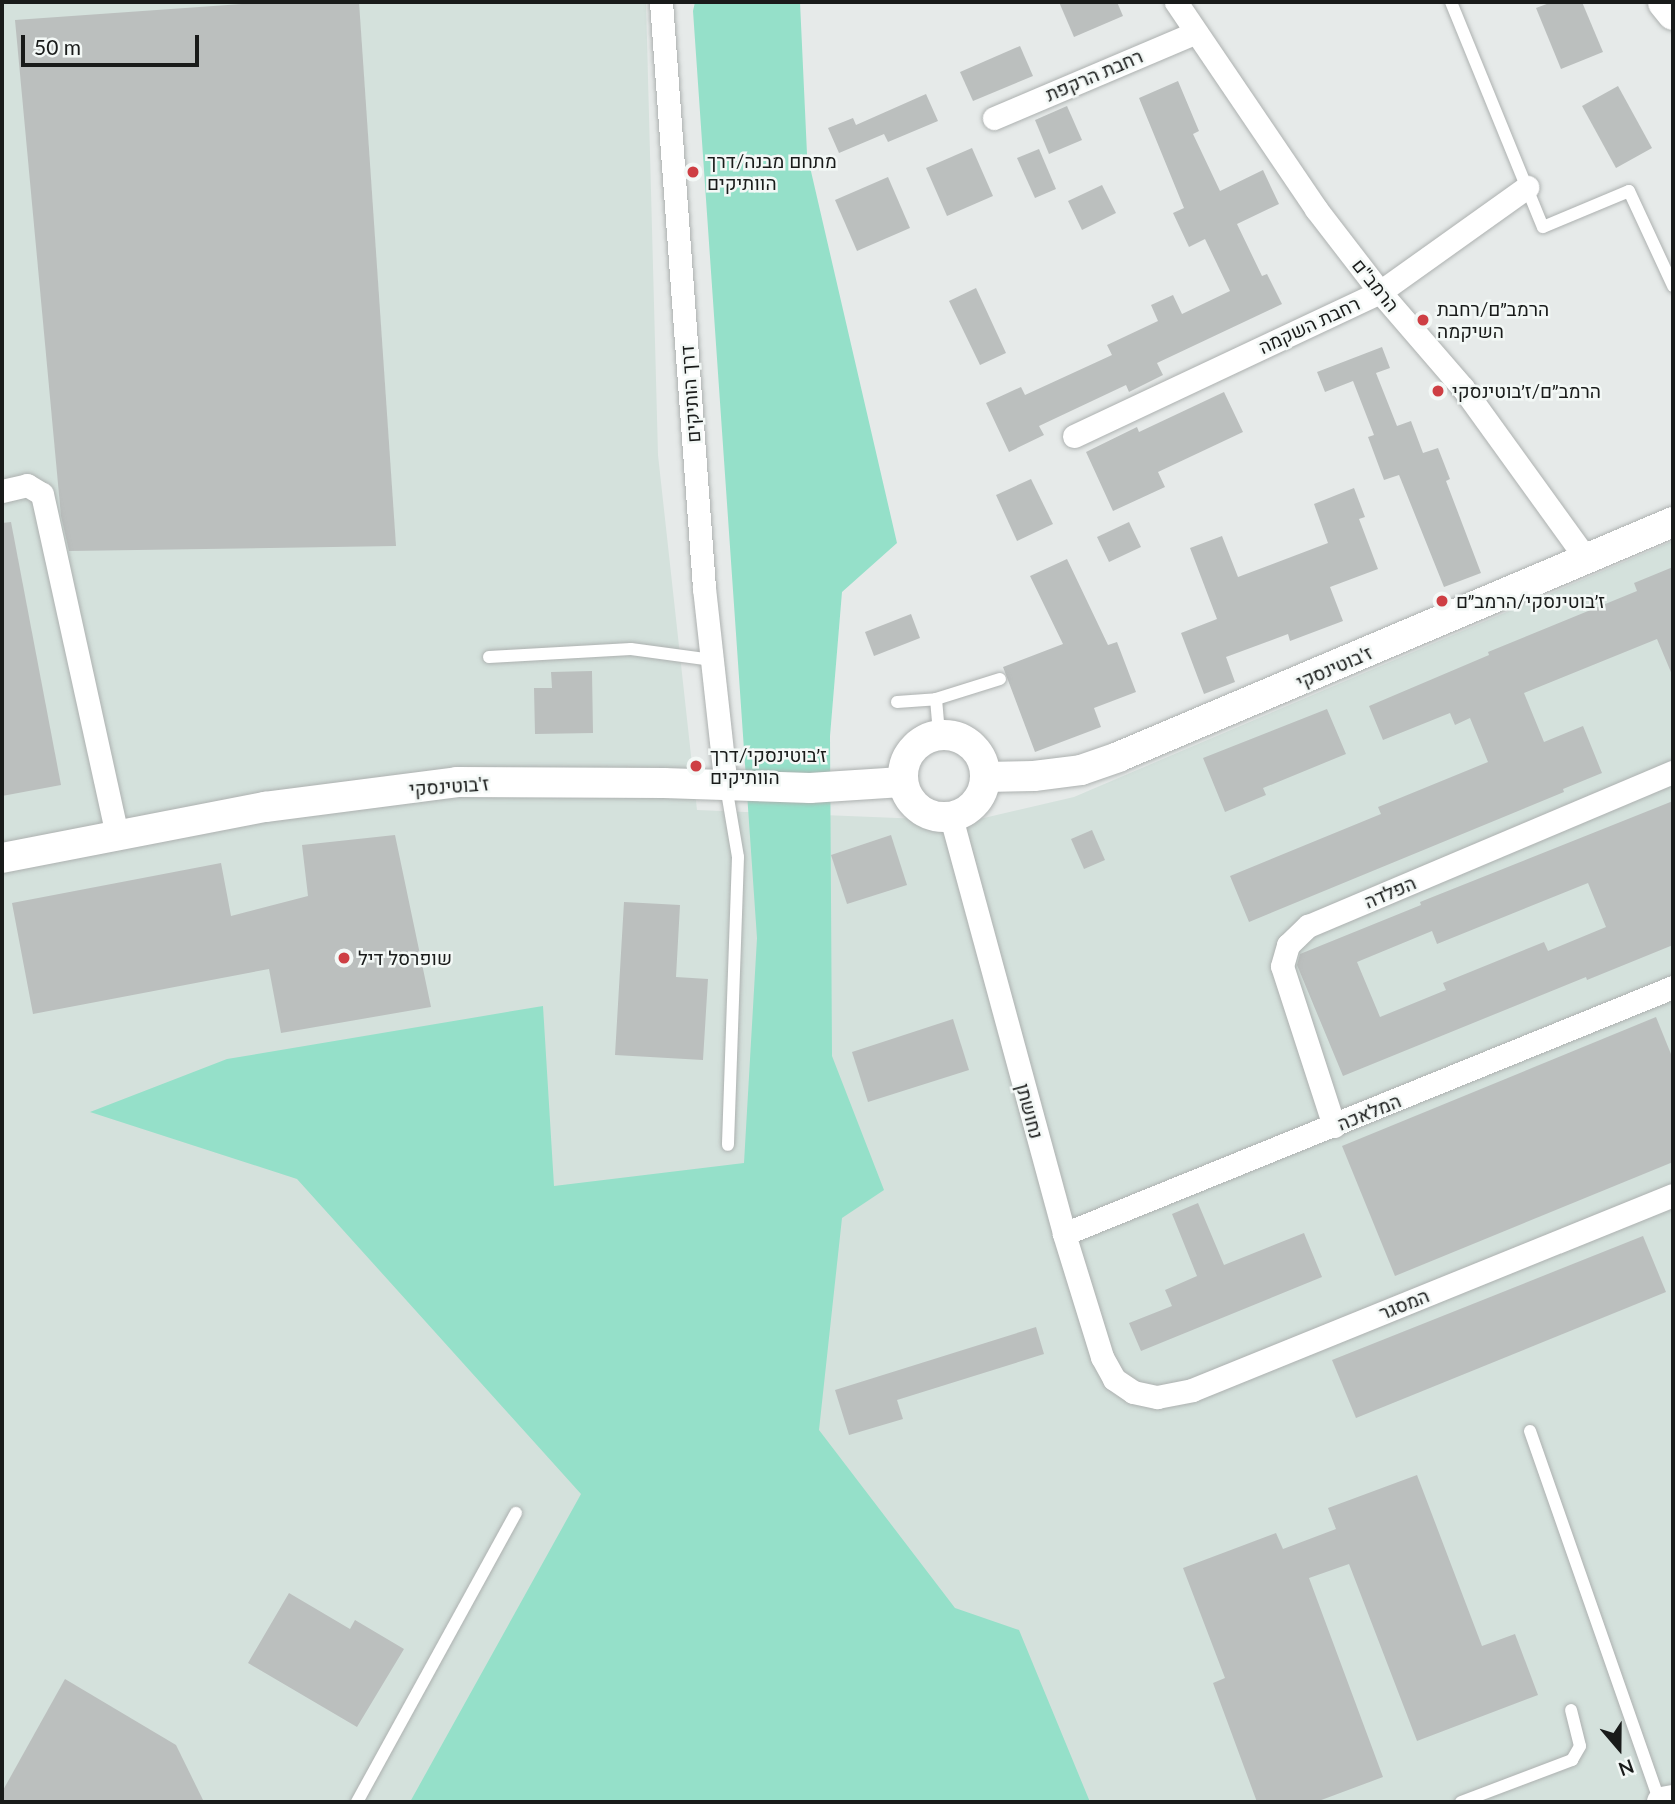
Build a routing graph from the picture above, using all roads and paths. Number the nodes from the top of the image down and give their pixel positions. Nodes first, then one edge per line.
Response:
1 (661, 2) edge
2 (1176, 2) edge
3 (1451, 2) edge
4 (1664, 2) edge
5 (1673, 13) edge
6 (1194, 33) junction
7 (994, 118) dead end
8 (1527, 187) junction
9 (1673, 286) edge
10 (1380, 292) junction
11 (1074, 436) dead end
12 (2, 491) edge
13 (1673, 522) edge
14 (1587, 560) junction
15 (489, 657) dead end
16 (712, 660) junction
17 (1000, 679) dead end
18 (936, 699) junction
19 (897, 702) dead end
20 (939, 735) junction
21 (1673, 772) edge
22 (985, 777) junction
23 (902, 782) junction
24 (726, 786) junction
25 (951, 817) junction
26 (117, 836) junction
27 (2, 858) edge
28 (1673, 987) edge
29 (1334, 1126) junction
30 (728, 1145) dead end
31 (1673, 1195) edge
32 (1064, 1234) junction
33 (1133, 1392) joint
34 (1530, 1431) dead end
35 (516, 1513) dead end
36 (1570, 1710) dead end
37 (1673, 1800) edge
38 (357, 1802) edge
39 (1461, 1802) edge
40 (1661, 1802) edge

1 - 16 street, דרך הותיקים
2 - 6 street, הרמב"ם
3 - 8 lane
4 - 5 main road
6 - 7 street, רחבת הרקפת
6 - 10 street, הרמב"ם
8 - 9 lane
8 - 10 street, רחבת השקמה
10 - 11 street, רחבת השקמה
10 - 14 street, הרמב"ם
12 - 26 street
13 - 14 street, ז'בוטינסקי
14 - 22 street, ז'בוטינסקי
15 - 16 lane
16 - 24 street, דרך הותיקים
17 - 18 lane
18 - 19 lane
18 - 20 lane
20 - 22 street
20 - 23 street
21 - 29 street, הפלדה
22 - 25 street
23 - 24 street, ז'בוטינסקי
23 - 25 street
24 - 26 street, ז'בוטינסקי
24 - 30 lane
25 - 32 street, נחושתן
26 - 27 street, ז'בוטינסקי
28 - 29 street, המלאכה
29 - 32 street, המלאכה
31 - 33 street, המסגר
32 - 33 street, נחושתן
34 - 40 lane
35 - 38 lane
36 - 39 lane
37 - 40 street

